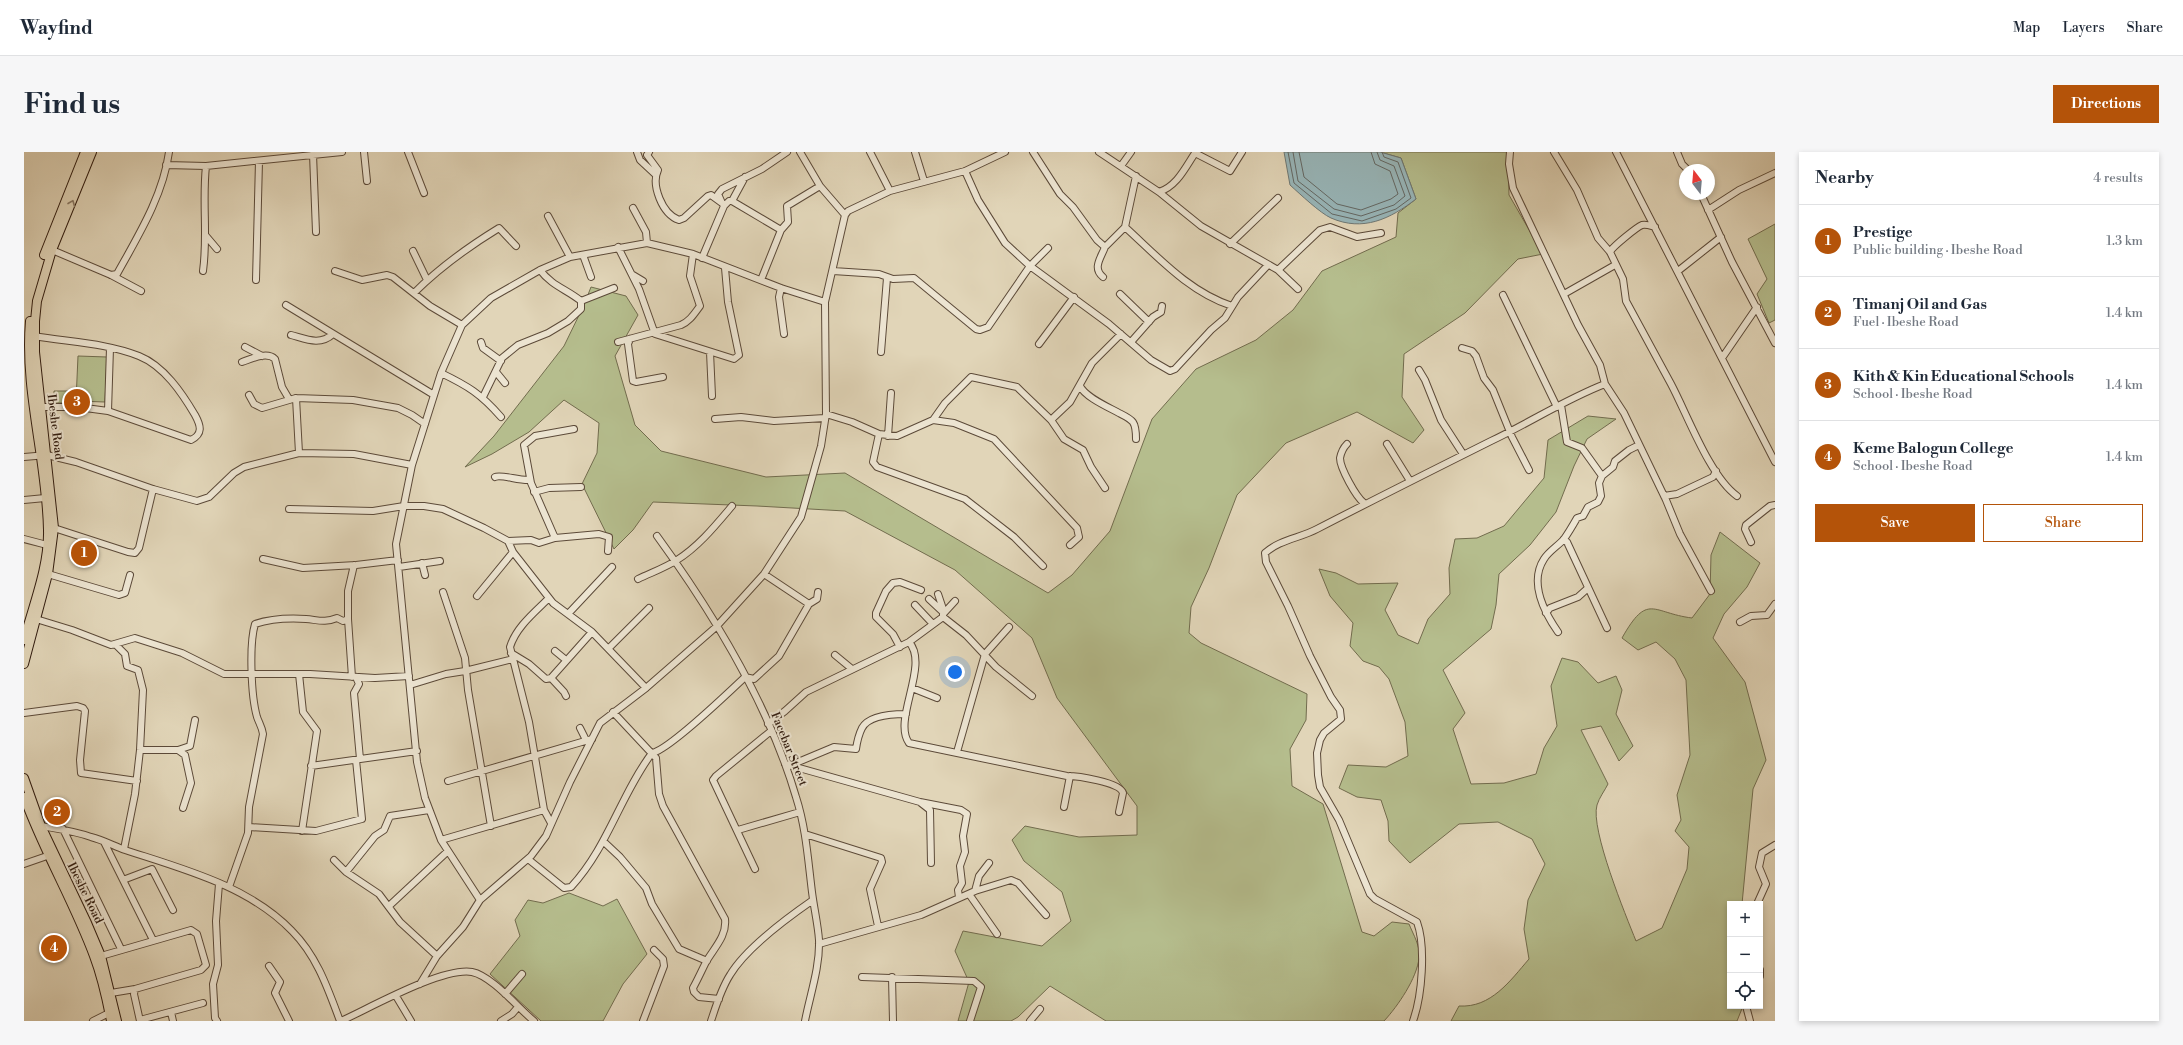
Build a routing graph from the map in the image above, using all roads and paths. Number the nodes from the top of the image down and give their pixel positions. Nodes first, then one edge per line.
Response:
1 (85, 152) edge
2 (92, 152) edge
3 (169, 152) edge
4 (342, 152) edge
5 (364, 152) edge
6 (408, 152) edge
7 (638, 152) edge
8 (648, 152) edge
9 (787, 152) edge
10 (800, 152) edge
11 (870, 152) edge
12 (915, 152) edge
13 (1005, 152) edge
14 (1034, 152) edge
15 (1099, 152) edge
16 (1131, 152) edge
17 (1195, 152) edge
18 (1242, 152) edge
19 (1510, 152) edge
20 (1554, 152) edge
21 (1616, 152) edge
22 (1679, 152) edge
23 (313, 154) junction
24 (259, 161) junction
25 (1682, 164) edge
26 (166, 165) junction
27 (206, 166) junction
28 (1121, 166) junction
29 (964, 171) junction
30 (1775, 173) edge
31 (655, 174) junction
32 (1136, 176) junction
33 (745, 177) junction
34 (367, 181) dead end
35 (924, 181) junction
36 (820, 186) junction
37 (890, 190) junction
38 (1159, 192) junction
39 (424, 193) dead end
40 (1278, 198) dead end
41 (1704, 200) edge
42 (732, 201) junction
43 (723, 205) junction
44 (633, 208) dead end
45 (1708, 210) junction
46 (845, 215) junction
47 (548, 216) dead end
48 (1125, 227) junction
49 (1655, 227) junction
50 (781, 230) junction
51 (316, 232) dead end
52 (1380, 233) dead end
53 (205, 235) junction
54 (1721, 237) junction
55 (647, 243) junction
56 (1230, 244) junction
57 (516, 246) dead end
58 (618, 247) junction
59 (1105, 247) junction
60 (1048, 248) dead end
61 (217, 249) dead end
62 (52, 250) junction
63 (413, 251) dead end
64 (1610, 252) junction
65 (583, 254) junction
66 (693, 254) junction
67 (570, 257) junction
68 (702, 258) junction
69 (1268, 265) junction
70 (1615, 265) junction
71 (1030, 266) junction
72 (725, 268) junction
73 (540, 270) junction
74 (1278, 270) junction
75 (203, 271) dead end
76 (335, 271) dead end
77 (833, 271) junction
78 (1678, 271) junction
79 (111, 275) junction
80 (633, 275) junction
81 (591, 277) dead end
82 (886, 278) junction
83 (1103, 278) dead end
84 (256, 280) dead end
85 (427, 280) junction
86 (761, 280) junction
87 (643, 281) dead end
88 (614, 288) dead end
89 (781, 288) junction
90 (1298, 289) dead end
91 (141, 291) dead end
92 (414, 293) junction
93 (1120, 294) dead end
94 (1564, 294) junction
95 (1503, 295) dead end
96 (1074, 297) junction
97 (581, 301) junction
98 (825, 302) junction
99 (286, 305) dead end
100 (1162, 306) dead end
101 (1232, 306) junction
102 (1757, 307) junction
103 (1149, 322) junction
104 (462, 325) junction
105 (653, 331) junction
106 (333, 334) junction
107 (784, 334) dead end
108 (1121, 334) junction
109 (291, 335) dead end
110 (29, 336) edge
111 (630, 339) junction
112 (481, 342) dead end
113 (618, 342) dead end
114 (1131, 342) junction
115 (1775, 343) edge
116 (1038, 344) dead end
117 (245, 347) dead end
118 (110, 348) junction
119 (1462, 348) dead end
120 (710, 352) junction
121 (881, 352) dead end
122 (27, 355) edge
123 (262, 356) junction
124 (1722, 358) junction
125 (500, 361) junction
126 (242, 362) dead end
127 (1419, 370) dead end
128 (496, 372) junction
129 (441, 373) junction
130 (663, 377) dead end
131 (505, 383) dead end
132 (1606, 384) junction
133 (1080, 389) junction
134 (891, 393) dead end
135 (249, 395) dead end
136 (434, 396) junction
137 (712, 396) dead end
138 (483, 397) junction
139 (296, 398) junction
140 (289, 399) junction
141 (1559, 406) junction
142 (40, 407) junction
143 (108, 411) junction
144 (826, 416) junction
145 (501, 417) dead end
146 (715, 419) dead end
147 (933, 420) junction
148 (1051, 420) junction
149 (425, 424) junction
150 (574, 430) dead end
151 (1511, 430) junction
152 (879, 434) junction
153 (888, 436) junction
154 (1136, 439) dead end
155 (1347, 444) dead end
156 (1387, 444) dead end
157 (1639, 445) junction
158 (299, 453) junction
159 (1463, 454) junction
160 (44, 456) junction
161 (24, 457) edge
162 (1775, 462) edge
163 (412, 465) junction
164 (1529, 470) dead end
165 (1716, 471) junction
166 (1602, 476) junction
167 (495, 477) dead end
168 (1711, 478) junction
169 (530, 480) junction
170 (1722, 481) junction
171 (1410, 482) junction
172 (581, 487) dead end
173 (1105, 488) dead end
174 (153, 489) junction
175 (534, 492) junction
176 (1664, 496) junction
177 (1737, 496) dead end
178 (45, 498) junction
179 (24, 500) edge
180 (1364, 503) junction
181 (1775, 504) edge
182 (404, 506) junction
183 (732, 506) dead end
184 (290, 509) dead end
185 (54, 528) junction
186 (657, 536) dead end
187 (24, 538) edge
188 (555, 538) junction
189 (1563, 540) junction
190 (508, 541) junction
191 (1751, 542) dead end
192 (47, 545) junction
193 (1070, 545) dead end
194 (608, 551) dead end
195 (513, 552) junction
196 (263, 559) dead end
197 (398, 560) junction
198 (440, 561) dead end
199 (676, 561) junction
200 (422, 564) junction
201 (354, 565) junction
202 (1043, 566) dead end
203 (399, 567) junction
204 (612, 567) dead end
205 (48, 574) junction
206 (764, 574) junction
207 (130, 575) dead end
208 (425, 575) dead end
209 (638, 579) dead end
210 (1588, 588) junction
211 (921, 590) dead end
212 (1711, 591) dead end
213 (443, 592) dead end
214 (818, 592) dead end
215 (938, 594) dead end
216 (477, 596) dead end
217 (549, 598) junction
218 (929, 599) dead end
219 (955, 601) dead end
220 (809, 604) junction
221 (1775, 604) edge
222 (915, 605) dead end
223 (649, 608) dead end
224 (1546, 613) junction
225 (568, 614) junction
226 (943, 615) junction
227 (36, 619) junction
228 (348, 619) junction
229 (1740, 622) dead end
230 (932, 623) junction
231 (716, 627) junction
232 (1008, 627) dead end
233 (1607, 628) dead end
234 (592, 632) junction
235 (1558, 632) dead end
236 (24, 640) edge
237 (909, 642) junction
238 (116, 645) junction
239 (900, 647) junction
240 (609, 648) junction
241 (555, 650) dead end
242 (835, 654) dead end
243 (985, 654) junction
244 (512, 656) junction
245 (566, 660) junction
246 (24, 664) edge
247 (852, 669) junction
248 (465, 671) junction
249 (251, 674) junction
250 (298, 674) junction
251 (409, 676) junction
252 (354, 677) junction
253 (745, 677) junction
254 (551, 678) junction
255 (410, 684) junction
256 (646, 688) junction
257 (912, 688) junction
258 (566, 696) dead end
259 (1032, 696) dead end
260 (937, 698) dead end
261 (24, 712) edge
262 (613, 712) junction
263 (906, 714) junction
264 (195, 720) dead end
265 (768, 724) junction
266 (580, 728) dead end
267 (771, 731) junction
268 (589, 740) junction
269 (140, 750) junction
270 (178, 750) junction
271 (417, 751) junction
272 (957, 752) junction
273 (652, 753) junction
274 (535, 757) junction
275 (358, 759) junction
276 (788, 764) junction
277 (311, 766) junction
278 (483, 771) junction
279 (1070, 776) junction
280 (24, 778) edge
281 (137, 781) junction
282 (448, 781) dead end
283 (24, 797) edge
284 (920, 802) junction
285 (1064, 807) dead end
286 (183, 808) dead end
287 (429, 810) junction
288 (544, 810) junction
289 (800, 812) junction
290 (1119, 812) dead end
291 (551, 823) junction
292 (41, 826) junction
293 (491, 826) junction
294 (249, 827) junction
295 (63, 829) junction
296 (738, 830) junction
297 (302, 831) junction
298 (805, 834) junction
299 (441, 840) junction
300 (104, 842) junction
301 (604, 842) junction
302 (1775, 845) edge
303 (124, 849) junction
304 (448, 851) junction
305 (48, 856) junction
306 (528, 859) junction
307 (334, 860) dead end
308 (931, 863) dead end
309 (989, 863) dead end
310 (24, 864) edge
311 (755, 869) dead end
312 (346, 872) junction
313 (123, 880) junction
314 (219, 884) junction
315 (229, 887) junction
316 (975, 891) junction
317 (969, 894) junction
318 (959, 897) junction
319 (480, 900) junction
320 (813, 900) junction
321 (1758, 901) edge
322 (389, 906) junction
323 (173, 910) dead end
324 (1046, 915) dead end
325 (878, 926) junction
326 (997, 934) dead end
327 (153, 940) junction
328 (819, 944) junction
329 (121, 949) junction
330 (654, 950) dead end
331 (101, 956) junction
332 (437, 956) junction
333 (707, 961) junction
334 (269, 966) dead end
335 (522, 974) dead end
336 (862, 976) dead end
337 (892, 977) junction
338 (420, 984) junction
339 (135, 989) junction
340 (111, 993) junction
341 (505, 994) junction
342 (396, 996) junction
343 (720, 999) junction
344 (203, 1003) dead end
345 (518, 1007) junction
346 (1040, 1009) dead end
347 (1747, 1009) edge
348 (171, 1012) junction
349 (110, 1017) edge
350 (140, 1020) edge
351 (93, 1021) edge
352 (117, 1021) edge
353 (173, 1021) edge
354 (217, 1021) edge
355 (289, 1021) edge
356 (341, 1021) edge
357 (411, 1021) edge
358 (501, 1021) edge
359 (534, 1021) edge
360 (643, 1021) edge
361 (712, 1021) edge
362 (805, 1021) edge
363 (893, 1021) edge
364 (970, 1021) edge
365 (1030, 1021) edge
366 (1413, 1021) edge
367 (1750, 1021) edge

1 - 110 main road, Ibeshe Road
62 -> 2 main road, Ibeshe Road
3 - 26 street
4 - 23 street
5 - 34 street
6 - 39 street
7 - 31 street
8 - 31 street
9 - 33 street
10 - 36 street
11 - 37 street
12 - 35 street
13 - 29 street
14 - 59 street
15 - 28 street
16 - 28 street
17 - 18 street
17 - 38 street
19 - 94 street
20 - 64 street
21 - 49 street
22 - 25 street
23 - 24 street
23 - 51 street
24 - 27 street
24 - 84 street
26 - 27 street
26 - 79 street
27 - 53 street
28 - 32 street
29 - 35 street
29 - 71 street
30 - 45 street
31 - 43 street
32 - 38 street
32 - 48 street
33 - 42 street
33 - 43 street
35 - 37 street
36 - 46 street
36 - 50 street
37 - 46 street
38 - 56 street
40 - 56 street
41 - 45 street
42 - 43 street
42 - 50 street
43 - 68 street
44 - 55 street
45 - 54 street
46 - 77 street
47 - 67 street
48 - 59 street
48 - 101 street
49 - 64 street
49 - 78 street
50 - 86 street
52 - 74 street
53 - 61 street
53 - 75 street
54 - 78 street
54 - 102 street
55 - 58 street
55 - 66 street
56 - 69 street
57 - 85 street
58 - 65 street
58 - 80 street
59 - 83 street
60 - 71 street
62 - 79 street
62 - 110 main road, Ibeshe Road
63 - 85 street
64 - 70 street
65 - 67 street
65 - 81 street
66 - 68 street
66 - 105 street
67 - 73 street
68 - 72 street
69 - 74 street
69 - 101 street
70 - 94 street
70 - 165 street
71 - 82 street
71 - 96 street
72 - 86 street
72 - 120 street
73 - 97 street
73 - 104 street
74 - 90 street
76 - 92 street
77 - 82 street
77 - 98 street
78 - 124 street
79 - 91 street
80 - 87 street
80 - 105 street
82 - 121 street
85 - 92 street
86 - 89 street
88 - 97 street
89 - 98 street
89 - 107 street
92 - 104 street
93 - 103 street
94 - 132 street
95 - 141 street
96 - 108 street
96 - 116 street
97 - 125 street
98 - 144 street
99 - 106 street
100 - 103 street
101 - 114 street
102 - 115 street
102 - 124 street
103 - 114 street
104 - 129 street
105 - 111 street
105 - 120 street
106 - 109 street
106 - 136 street
108 - 114 street
108 - 133 street
110 - 118 street
110 - 122 main road, Ibeshe Road
110 - 142 main road, Ibeshe Road
111 - 113 street
111 - 130 street
112 - 125 street
117 - 123 street
118 - 143 street
118 - 143 street
119 - 151 street
120 - 137 street
122 - 160 main road, Ibeshe Road
123 - 126 street
123 - 140 street
124 - 162 street
125 - 128 street
127 - 159 street
128 - 131 street
128 - 138 street
129 - 136 street
129 - 138 street
132 - 141 street
132 - 157 street
133 - 148 street
133 - 154 street
134 - 153 street
135 - 140 street
136 - 149 street
138 - 145 street
139 - 140 street
139 - 149 street
139 - 158 street
141 - 151 street
141 - 166 street
142 - 143 street
142 - 160 main road, Ibeshe Road
144 - 146 street
144 - 152 street
144 - 206 street
147 - 148 street
147 - 153 street
147 - 193 street
148 - 173 street
149 - 163 street
150 - 169 street
151 - 159 street
151 - 164 street
152 - 153 street
152 - 202 street
155 - 180 street
156 - 171 street
157 - 166 street
157 - 176 street
158 - 163 street
158 - 174 street
159 - 171 street
160 - 161 street
160 - 174 street
160 - 178 main road, Ibeshe Road
160 - 185 main road, Ibeshe Road
163 - 182 street
165 - 168 street
165 - 170 street
166 - 189 street
167 - 169 street
168 - 170 street
168 - 176 street
169 - 175 street
170 - 177 street
171 - 180 street
172 - 175 street
174 - 185 street
175 - 188 street
176 - 212 street
178 - 179 street
178 - 192 main road, Ibeshe Road
180 - 366 street
181 - 191 street
182 - 184 street
182 - 190 street
182 - 197 street
183 - 199 street
185 - 205 main road, Ibeshe Road
186 - 199 street, Facebar Street
187 - 192 street
188 - 190 street
188 - 194 street
189 - 210 street
189 - 224 street
190 - 195 street
192 - 236 main road, Ibeshe Road
195 - 216 street
195 - 217 street
196 - 201 street
197 - 201 street
197 - 203 street
198 - 200 street
199 - 209 street
199 - 231 street, Facebar Street
200 - 203 street
200 - 208 street
201 - 228 street
203 - 251 street
204 - 225 street
205 - 207 street
205 - 227 main road, Ibeshe Road
206 - 220 street
206 - 231 street
210 - 224 street
210 - 233 street
211 - 239 street
213 - 248 street
214 - 220 street
215 - 226 street
217 - 225 street
217 - 244 street
218 - 226 street
219 - 226 street
220 - 253 street
221 - 229 street
222 - 230 street
223 - 240 street
224 - 235 street
225 - 234 street
226 - 230 street
226 - 243 street
227 - 238 street
227 - 246 main road, Ibeshe Road
228 - 249 street
228 - 252 street
230 - 237 street
231 - 253 street, Facebar Street
231 - 256 street
232 - 243 street
234 - 240 street
234 - 245 street
237 - 239 street
237 - 257 street
238 - 249 street
238 - 269 street
239 - 247 street
240 - 256 street
241 - 245 street
242 - 247 street
243 - 259 street
243 - 272 street
244 - 248 street
244 - 254 street
244 - 274 street
245 - 254 street
247 - 265 street
248 - 255 street
248 - 278 street
249 - 250 street
249 - 294 street
250 - 252 street
250 - 277 street
251 - 252 street
251 - 255 street
252 - 275 street
253 - 265 street, Facebar Street
253 - 273 street
254 - 258 street
255 - 271 street
256 - 262 street
257 - 260 street
257 - 263 street
261 - 281 street
262 - 268 street
262 - 273 street
263 - 272 street
263 - 276 street
264 - 270 street
265 - 267 street, Facebar Street
266 - 268 street
267 - 276 street, Facebar Street
267 - 296 street
268 - 274 street
268 - 291 street
269 - 270 street
269 - 281 street
270 - 286 street
271 - 275 street
271 - 287 street
272 - 279 street
273 - 301 street
273 - 333 street
274 - 278 street
274 - 288 street
275 - 277 street
275 - 297 street
276 - 284 street
276 - 289 street, Facebar Street
277 - 297 street
278 - 282 street
278 - 293 street
279 - 285 street
279 - 290 street
280 - 292 main road, Ibeshe Road
281 - 303 street
283 - 305 main road, Ibeshe Road
284 - 308 street
284 - 318 street
287 - 299 street
287 - 312 street
288 - 291 street
288 - 293 street
289 - 296 street
289 - 298 street, Facebar Street
291 - 306 street
292 - 295 street
292 - 331 main road, Ibeshe Road
293 - 299 street
294 - 297 street
294 - 315 street
295 - 300 street
295 - 329 street
296 - 311 street
298 - 320 street, Facebar Street
298 - 325 street
299 - 304 street
300 - 303 street
300 - 313 street
301 - 306 street
301 - 333 street
302 - 321 street
303 - 314 street
304 - 319 street
304 - 322 street
305 - 310 street
305 - 349 main road, Ibeshe Road
306 - 319 street
307 - 312 street
309 - 316 street
312 - 322 street
313 - 323 street
313 - 327 street
314 - 315 street
314 - 354 street
315 - 356 street
316 - 317 street
316 - 324 street
317 - 318 street
317 - 326 street
318 - 325 street
319 - 332 street
320 - 328 street, Facebar Street
320 - 343 street
322 - 332 street
325 - 328 street
327 - 329 street
327 - 339 street
328 - 362 street, Facebar Street
329 - 331 street
330 - 360 street
331 - 340 main road, Ibeshe Road
332 - 338 street
333 - 343 street
334 - 355 street
335 - 341 street
336 - 337 street
337 - 363 street
337 - 364 street
338 - 341 street
338 - 342 street
339 - 340 street
339 - 350 street
340 - 352 main road, Ibeshe Road
341 - 345 street
342 - 356 street
342 - 357 street
343 - 361 street
344 - 348 street
345 - 358 street
345 - 359 street
346 - 365 street
347 - 367 street
348 - 350 street
348 - 353 street
349 - 351 street

